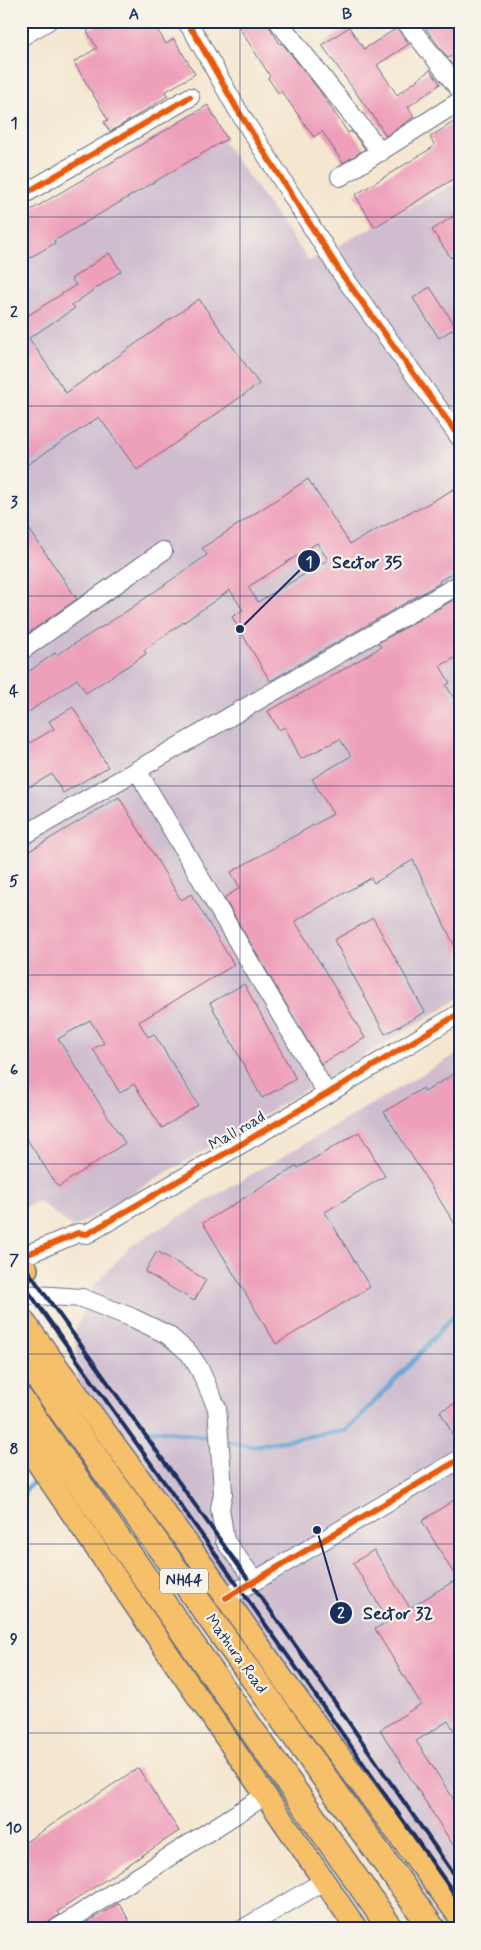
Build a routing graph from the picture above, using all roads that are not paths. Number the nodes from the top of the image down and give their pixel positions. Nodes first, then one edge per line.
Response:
1 (48, 21) edge
2 (186, 21) edge
3 (278, 21) edge
4 (405, 21) edge
5 (21, 37) edge
6 (460, 90) edge
7 (190, 97) dead end
8 (460, 101) edge
9 (381, 152) junction
10 (340, 177) dead end
11 (23, 191) edge
12 (460, 438) edge
13 (163, 551) dead end
14 (460, 584) edge
15 (21, 651) edge
16 (136, 770) junction
17 (21, 837) edge
18 (460, 1013) edge
19 (328, 1094) junction
20 (23, 1264) edge
21 (21, 1294) edge
22 (21, 1303) edge
23 (21, 1317) edge
24 (26, 1338) edge
25 (21, 1400) edge
26 (21, 1439) edge
27 (460, 1459) edge
28 (255, 1581) junction
29 (226, 1598) junction
30 (266, 1796) junction
31 (324, 1881) junction
32 (460, 1918) edge
33 (56, 1929) edge
34 (243, 1929) edge
35 (357, 1929) edge
36 (391, 1929) edge
37 (433, 1929) edge

1 - 5 street
2 - 12 street
3 - 9 street
4 - 6 street
7 - 11 street
8 - 9 street
9 - 10 street
13 - 15 street
14 - 16 street
16 - 17 street
16 - 19 street
18 - 19 street, Mall road
19 - 20 street, Mall road
21 - 28 street
22 - 24 main road
23 - 24 main road
24 - 29 main road
24 - 37 highway, Mathura Road / NH44
25 - 36 highway, Mathura Road / NH44
26 - 30 main road
27 - 28 street
28 - 29 street
29 - 32 main road
30 - 31 main road
30 - 33 street
31 - 34 street
31 - 35 main road

